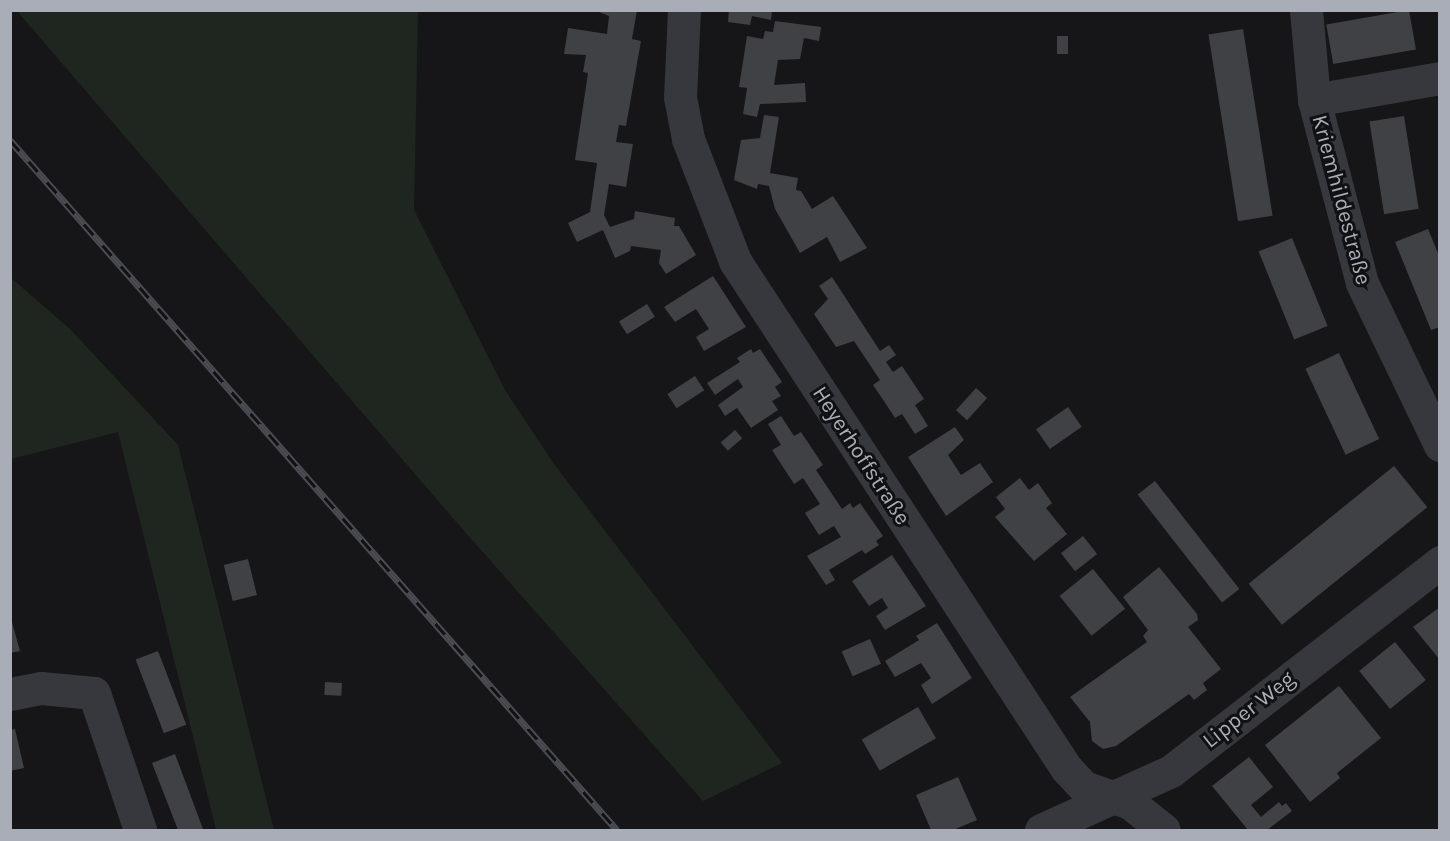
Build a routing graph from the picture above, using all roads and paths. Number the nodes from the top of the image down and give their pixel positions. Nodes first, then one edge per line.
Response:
1 (684, 10) edge
2 (1306, 10) edge
3 (1440, 78) edge
4 (1314, 100) junction
5 (1440, 445) edge
6 (1440, 562) edge
7 (10, 694) edge
8 (1116, 796) junction
9 (140, 831) edge
10 (1041, 831) edge
11 (1164, 831) edge

1 - 8 street, Heyerhoffstraße
2 - 4 street, Kriemhildestraße
3 - 4 street
4 - 5 street, Kriemhildestraße
6 - 8 street, Lipper Weg
7 - 9 street
8 - 10 street, Lipper Weg
8 - 11 street, Heyerhoffstraße

